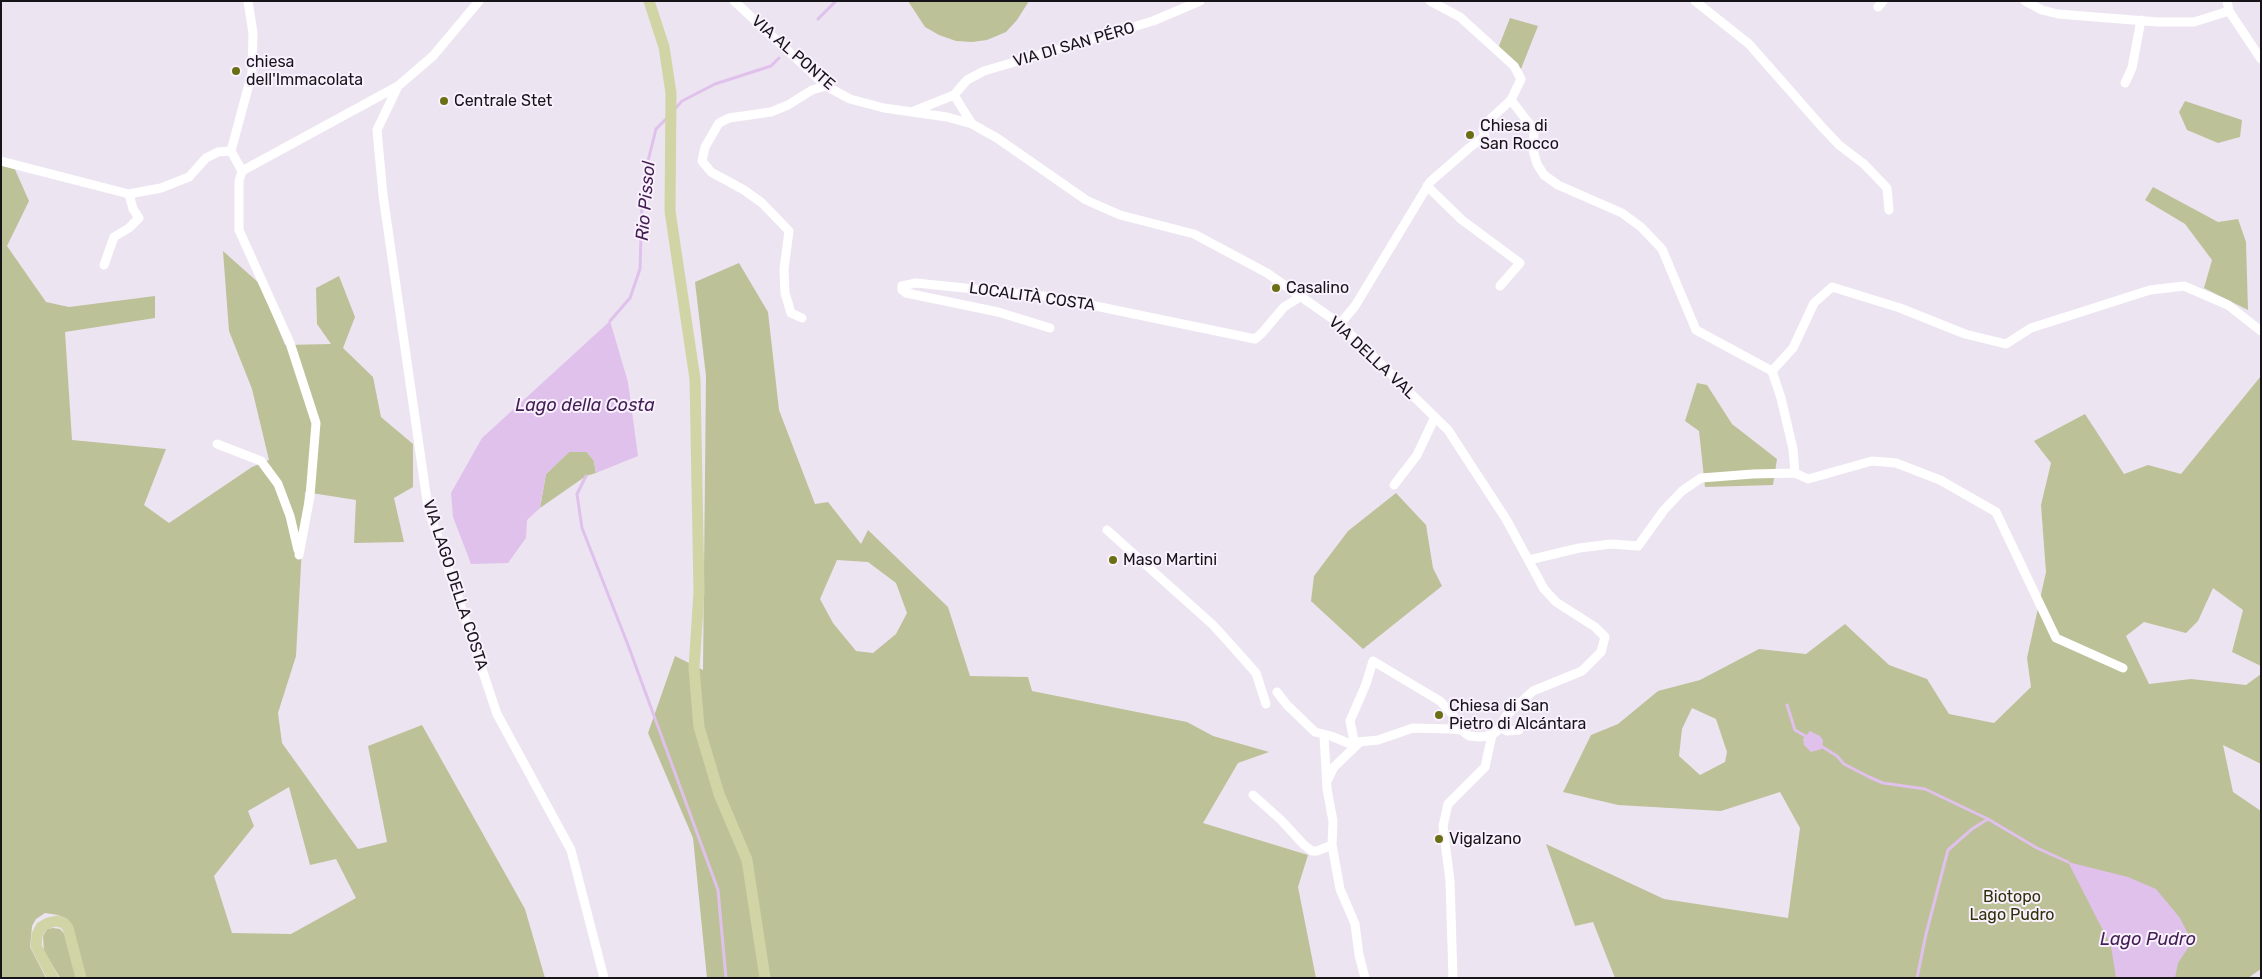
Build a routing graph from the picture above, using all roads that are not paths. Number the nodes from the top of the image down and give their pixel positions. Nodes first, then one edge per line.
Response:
1 (248, 1) edge
2 (479, 1) edge
3 (649, 1) edge
4 (734, 1) edge
5 (1200, 1) edge
6 (1430, 1) edge
7 (1695, 1) edge
8 (2025, 1) edge
9 (2227, 1) edge
10 (2229, 11) junction
11 (2141, 20) junction
12 (2261, 59) edge
13 (2125, 83) dead end
14 (398, 86) junction
15 (826, 86) junction
16 (950, 97) junction
17 (1511, 100) junction
18 (913, 111) junction
19 (947, 117) junction
20 (972, 124) junction
21 (231, 151) junction
22 (1, 161) edge
23 (242, 171) junction
24 (1427, 186) junction
25 (129, 194) junction
26 (1889, 210) dead end
27 (104, 265) dead end
28 (1500, 286) dead end
29 (1300, 297) junction
30 (802, 318) dead end
31 (1340, 324) junction
32 (1050, 328) dead end
33 (2261, 331) edge
34 (1772, 372) junction
35 (1435, 417) junction
36 (217, 444) dead end
37 (1795, 473) junction
38 (1394, 485) dead end
39 (1107, 530) dead end
40 (1529, 560) junction
41 (2122, 668) dead end
42 (1277, 692) dead end
43 (1266, 704) dead end
44 (1500, 727) junction
45 (1461, 730) junction
46 (1520, 730) dead end
47 (1324, 735) junction
48 (1492, 735) junction
49 (1357, 741) junction
50 (1328, 780) junction
51 (1253, 795) dead end
52 (1332, 845) junction
53 (53, 978) edge
54 (81, 978) edge
55 (604, 978) edge
56 (765, 978) edge
57 (1365, 978) edge
58 (1454, 978) edge

1 - 21 street
2 - 14 street
3 - 56 main road
4 - 15 street, VIA AL PONTE
5 - 16 street, VIA DI SAN PÉRO
6 - 17 street
7 - 26 street
8 - 11 street
9 - 10 street
10 - 11 street
10 - 12 street
11 - 13 street
14 - 23 street
14 - 55 street, VIA LAGO DELLA COSTA
15 - 18 street, VIA AL PONTE
15 - 30 street
16 - 18 street
16 - 19 street
16 - 20 street
17 - 24 street
17 - 34 street
18 - 19 street, VIA AL PONTE
19 - 20 street, VIA AL PONTE
20 - 29 street, VIA DELLA VAL
21 - 23 street
21 - 25 street
22 - 25 street
23 - 36 street
24 - 28 street
24 - 31 street
25 - 27 street
29 - 31 street, VIA DELLA VAL
29 - 32 street, LOCALITÀ COSTA
31 - 35 street, VIA DELLA VAL
33 - 34 street
34 - 37 street
35 - 38 street
35 - 40 street, VIA DELLA VAL
37 - 40 street
37 - 41 street
39 - 43 street
40 - 44 street, VIA DELLA VAL
42 - 47 street
44 - 46 street
44 - 48 street
45 - 48 street
45 - 49 street
45 - 49 street
47 - 49 street
47 - 50 street
48 - 58 street
49 - 50 street
50 - 52 street
51 - 52 street
52 - 57 street
53 - 54 main road

